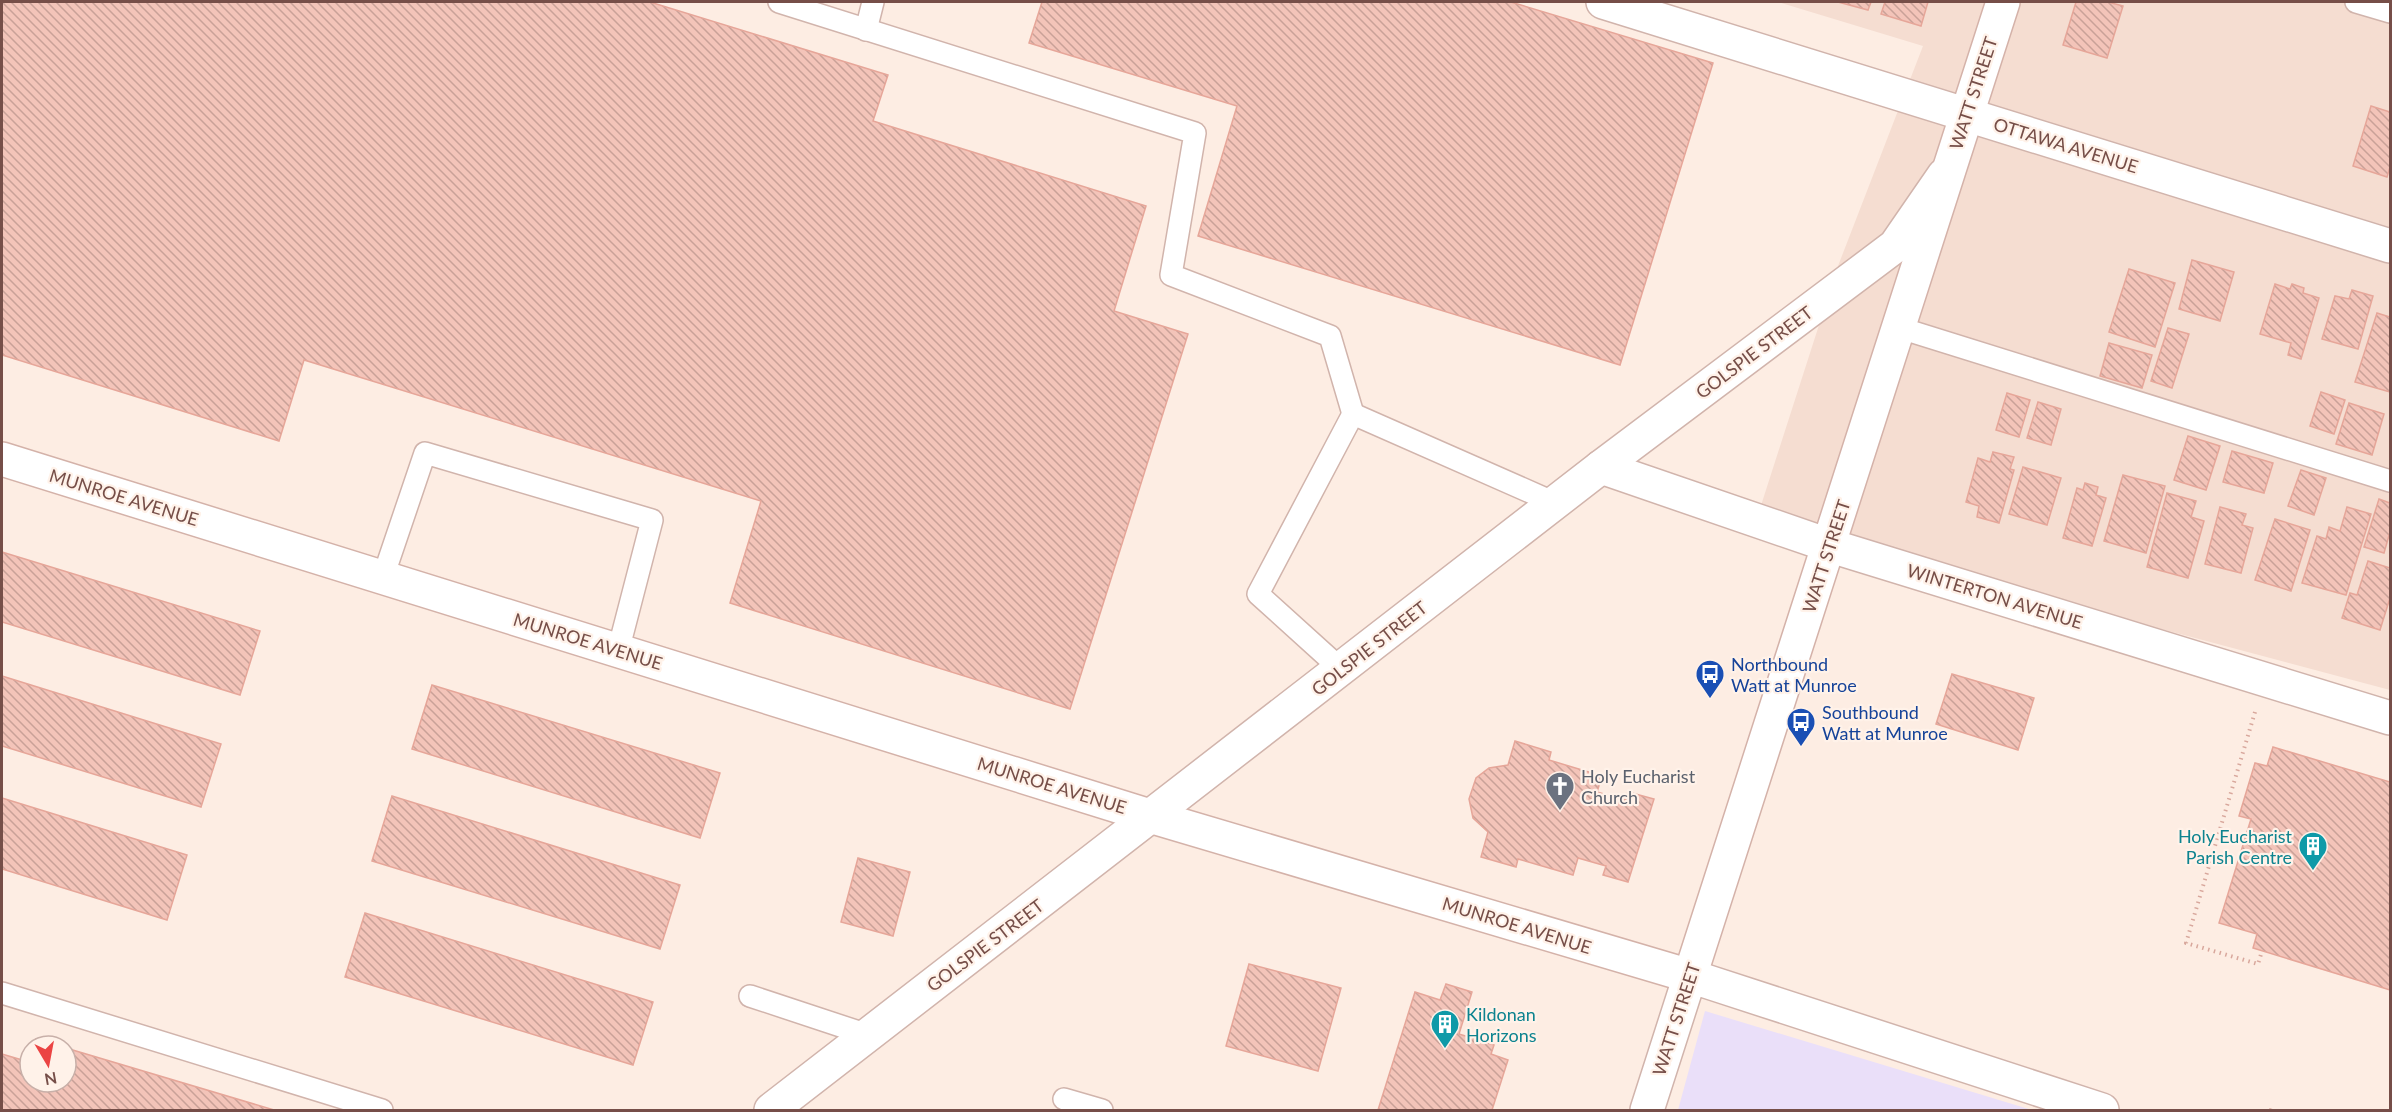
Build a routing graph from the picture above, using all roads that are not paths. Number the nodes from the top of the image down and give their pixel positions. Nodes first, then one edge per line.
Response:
1 (779, 2) edge
2 (873, 2) edge
3 (1603, 2) edge
4 (2003, 2) edge
5 (2356, 2) edge
6 (2391, 12) edge
7 (866, 30) junction
8 (1967, 115) junction
9 (1948, 168) junction
10 (2391, 246) edge
11 (1897, 327) junction
12 (1353, 414) junction
13 (2, 459) edge
14 (1601, 467) junction
15 (2391, 481) edge
16 (1555, 503) junction
17 (1831, 546) junction
18 (383, 578) junction
19 (618, 651) junction
20 (1342, 670) junction
21 (2391, 718) edge
22 (1153, 817) junction
23 (1690, 976) junction
24 (2, 993) edge
25 (750, 996) dead end
26 (868, 1035) junction
27 (1064, 1099) dead end
28 (382, 1110) edge
29 (771, 1110) edge
30 (1102, 1110) edge
31 (1647, 1110) edge
32 (2102, 1110) edge

1 - 7 lane
2 - 7 lane
3 - 8 street, OTTAWA AVENUE
4 - 8 street, WATT STREET
5 - 6 lane
7 - 12 lane
8 - 9 street, WATT STREET
8 - 10 street, OTTAWA AVENUE
9 - 11 street, WATT STREET
9 - 14 street, GOLSPIE STREET
11 - 15 lane
11 - 17 street, WATT STREET
12 - 16 lane
12 - 20 lane
13 - 18 street, MUNROE AVENUE
14 - 16 street, GOLSPIE STREET
14 - 17 street, WINTERTON AVENUE
16 - 20 street, GOLSPIE STREET
17 - 21 street, WINTERTON AVENUE
17 - 23 street, WATT STREET
18 - 19 street, MUNROE AVENUE
18 - 19 lane
19 - 22 street, MUNROE AVENUE
20 - 22 street, GOLSPIE STREET
22 - 23 street, MUNROE AVENUE
22 - 26 street, GOLSPIE STREET
23 - 31 street, WATT STREET
23 - 32 street, MUNROE AVENUE
24 - 28 lane
25 - 26 lane
26 - 29 street, GOLSPIE STREET
27 - 30 lane

